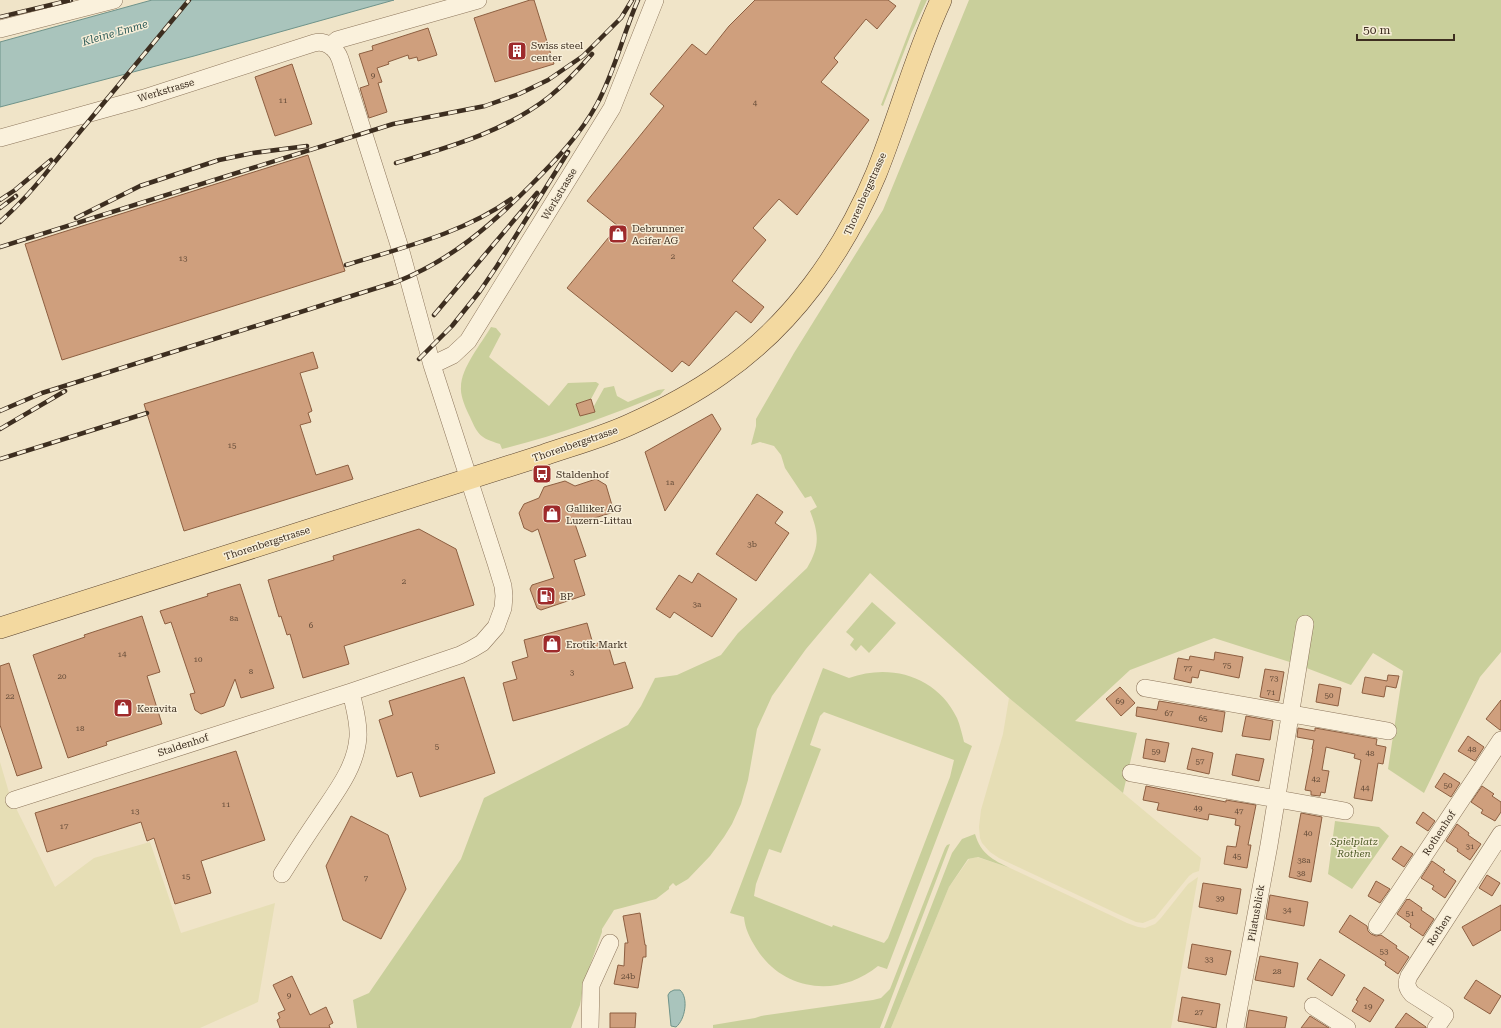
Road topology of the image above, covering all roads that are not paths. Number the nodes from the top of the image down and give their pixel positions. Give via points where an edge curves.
1 (114, 0) edge
2 (478, 0) edge
3 (655, 0) edge
4 (941, 0) edge
5 (0, 29) edge
6 (330, 46) junction
7 (0, 138) edge
8 (432, 365) junction
9 (469, 478) junction
10 (1305, 624) dead end
11 (0, 628) edge
12 (1146, 688) dead end
13 (351, 692) junction
14 (1291, 714) junction
15 (1388, 732) dead end
16 (1501, 740) edge
17 (1131, 773) dead end
18 (1276, 799) junction
19 (14, 800) dead end
20 (1345, 811) dead end
21 (1501, 834) edge
22 (282, 874) dead end
23 (1377, 926) dead end
24 (610, 943) dead end
25 (1313, 1006) dead end
26 (1440, 1021) edge
27 (590, 1028) edge
28 (1235, 1028) edge
29 (1347, 1028) edge

1 - 5 street
2 - 6 street via 337,40
3 - 8 street, Werkstrasse via 612,108 468,341 453,355
4 - 9 main road, Thorenbergstrasse via 876,174 855,220 820,276 775,329 715,378 630,424 571,446
6 - 7 street, Werkstrasse via 314,43 144,98
6 - 8 street via 340,59 364,132 400,248
8 - 9 street
9 - 11 main road, Thorenbergstrasse
9 - 13 street, Staldenhof via 503,586 503,608 496,627 482,643 460,655
10 - 14 street, Pilatusblick
12 - 14 street
13 - 19 street, Staldenhof
13 - 22 street via 358,737 355,753 340,785
14 - 15 street
14 - 18 street, Pilatusblick
16 - 23 street, Rothenhof
17 - 18 street
18 - 20 street
18 - 28 street, Pilatusblick
21 - 26 street, Rothen via 1406,983 1412,994
24 - 27 street via 591,985
25 - 29 street

